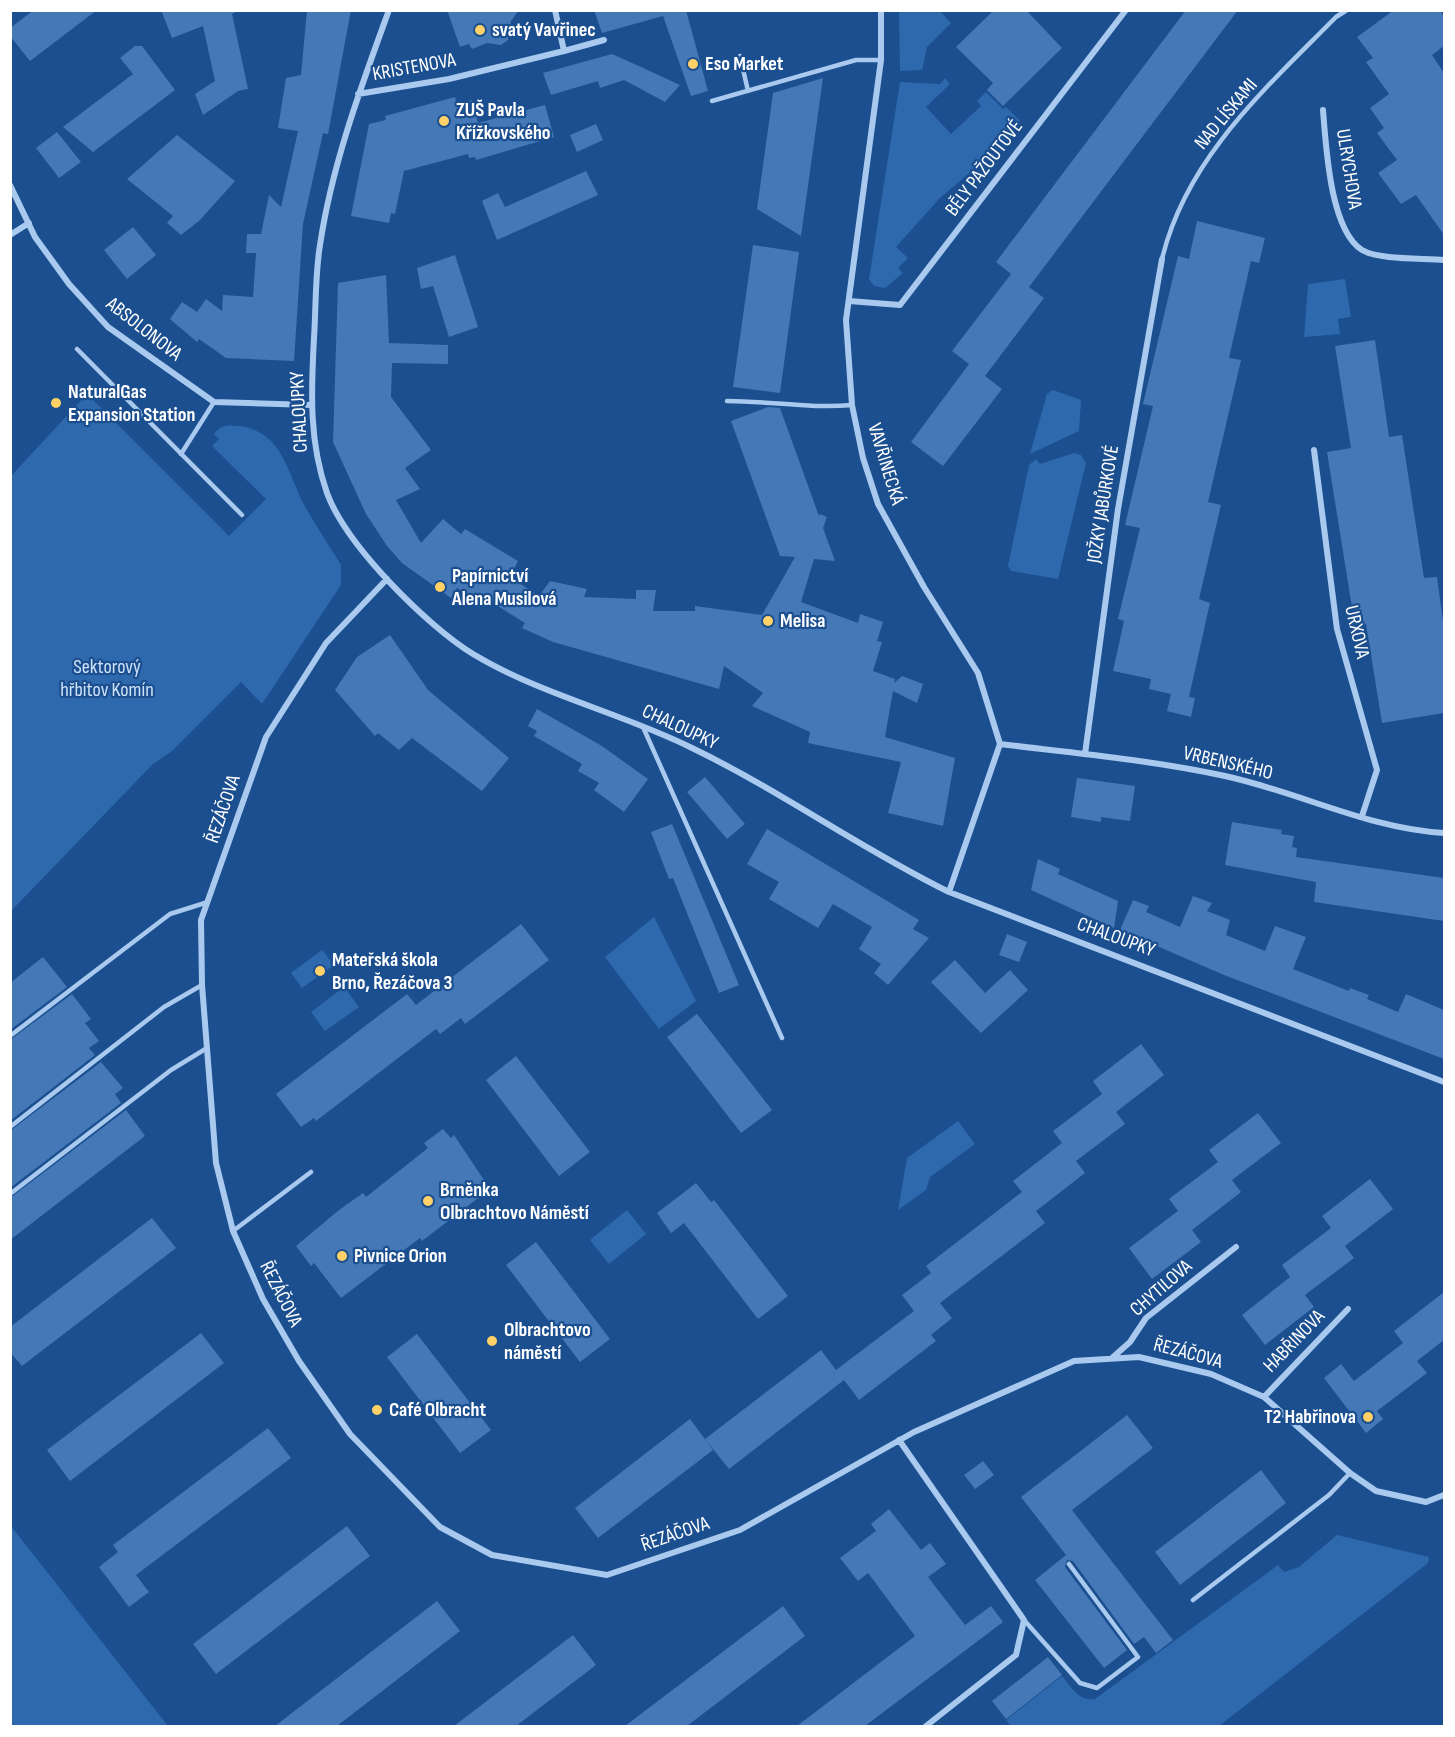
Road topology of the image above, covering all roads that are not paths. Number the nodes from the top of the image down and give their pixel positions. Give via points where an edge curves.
1 (389, 10) edge
2 (555, 10) edge
3 (881, 10) edge
4 (1126, 10) edge
5 (1347, 10) edge
6 (604, 40) dead end
7 (564, 51) junction
8 (740, 56) dead end
9 (881, 60) junction
10 (748, 91) junction
11 (358, 94) junction
12 (712, 101) dead end
13 (1323, 110) dead end
14 (10, 185) edge
15 (29, 223) junction
16 (10, 236) edge
17 (1162, 259) joint
18 (1444, 260) edge
19 (849, 301) junction
20 (77, 349) dead end
21 (727, 401) dead end
22 (214, 402) junction
23 (311, 405) junction
24 (852, 405) junction
25 (1314, 450) dead end
26 (181, 454) junction
27 (242, 515) dead end
28 (387, 579) junction
29 (643, 727) junction
30 (1000, 744) junction
31 (1085, 754) junction
32 (1362, 816) junction
33 (1444, 832) edge
34 (949, 892) junction
35 (208, 902) junction
36 (202, 985) junction
37 (10, 1036) edge
38 (782, 1038) dead end
39 (207, 1048) junction
40 (1444, 1082) edge
41 (10, 1127) edge
42 (311, 1172) dead end
43 (10, 1194) edge
44 (233, 1231) junction
45 (1236, 1247) dead end
46 (1348, 1309) dead end
47 (1112, 1358) junction
48 (1264, 1397) junction
49 (899, 1440) junction
50 (1350, 1473) junction
51 (1444, 1495) edge
52 (1069, 1564) dead end
53 (1193, 1600) dead end
54 (1024, 1620) junction
55 (926, 1726) edge

1 - 11 street, KRISTENOVA
2 - 7 street
3 - 9 street, VAVŘINECKÁ
4 - 19 street, BĚLY PAŽOUTOVÉ via 900,305
5 - 17 lane, NAD LÍSKAMI via 1279,74 1211,152 1170,225
6 - 7 street, KRISTENOVA
7 - 11 street, KRISTENOVA via 449,79
8 - 10 lane
9 - 10 lane via 856,60
9 - 19 street, VAVŘINECKÁ
10 - 12 lane
11 - 23 street, CHALOUPKY via 334,175 320,246
13 - 18 street, ULRYCHOVA via 1335,205 1346,235 1362,250 1379,255
14 - 15 street, ABSOLONOVA
15 - 16 street
15 - 22 street, ABSOLONOVA via 69,284 108,327
17 - 31 street, JOŽKY JABŮRKOVÉ via 1118,509
19 - 24 street, VAVŘINECKÁ via 846,320
20 - 26 lane
21 - 24 lane via 770,401 823,408
22 - 23 street
22 - 26 lane
23 - 28 street, CHALOUPKY via 317,458 328,497
24 - 30 street, VAVŘINECKÁ via 878,504 978,673
25 - 32 street, URXOVA via 1337,629 1377,770
26 - 27 lane
28 - 29 street, CHALOUPKY via 430,623 474,654
28 - 35 street, ŘEZÁČOVA via 326,643 266,737
29 - 34 street, CHALOUPKY via 692,747
29 - 38 lane
30 - 31 street, VRBENSKÉHO
30 - 34 street
31 - 32 street, VRBENSKÉHO via 1225,776
32 - 33 street, VRBENSKÉHO via 1384,825
34 - 40 street, CHALOUPKY
35 - 36 street, ŘEZÁČOVA via 201,920
35 - 37 lane via 170,914
36 - 39 street, ŘEZÁČOVA
36 - 41 lane via 164,1007
39 - 43 lane via 171,1070
39 - 44 street, ŘEZÁČOVA via 218,1177
42 - 44 lane
44 - 49 street, ŘEZÁČOVA via 272,1316 298,1361 350,1434 440,1527 492,1555 608,1575 740,1530
45 - 47 street, CHYTILOVA via 1146,1318 1130,1342
46 - 48 street, HABŘINOVA
47 - 48 street, ŘEZÁČOVA via 1139,1357 1211,1374
47 - 49 street, ŘEZÁČOVA via 1074,1361
48 - 50 street, ŘEZÁČOVA
49 - 54 street
50 - 51 street, ŘEZÁČOVA via 1376,1491 1426,1502
50 - 53 lane via 1329,1495
52 - 54 lane via 1138,1657 1096,1688 1089,1686 1080,1683
54 - 55 street via 1016,1655

